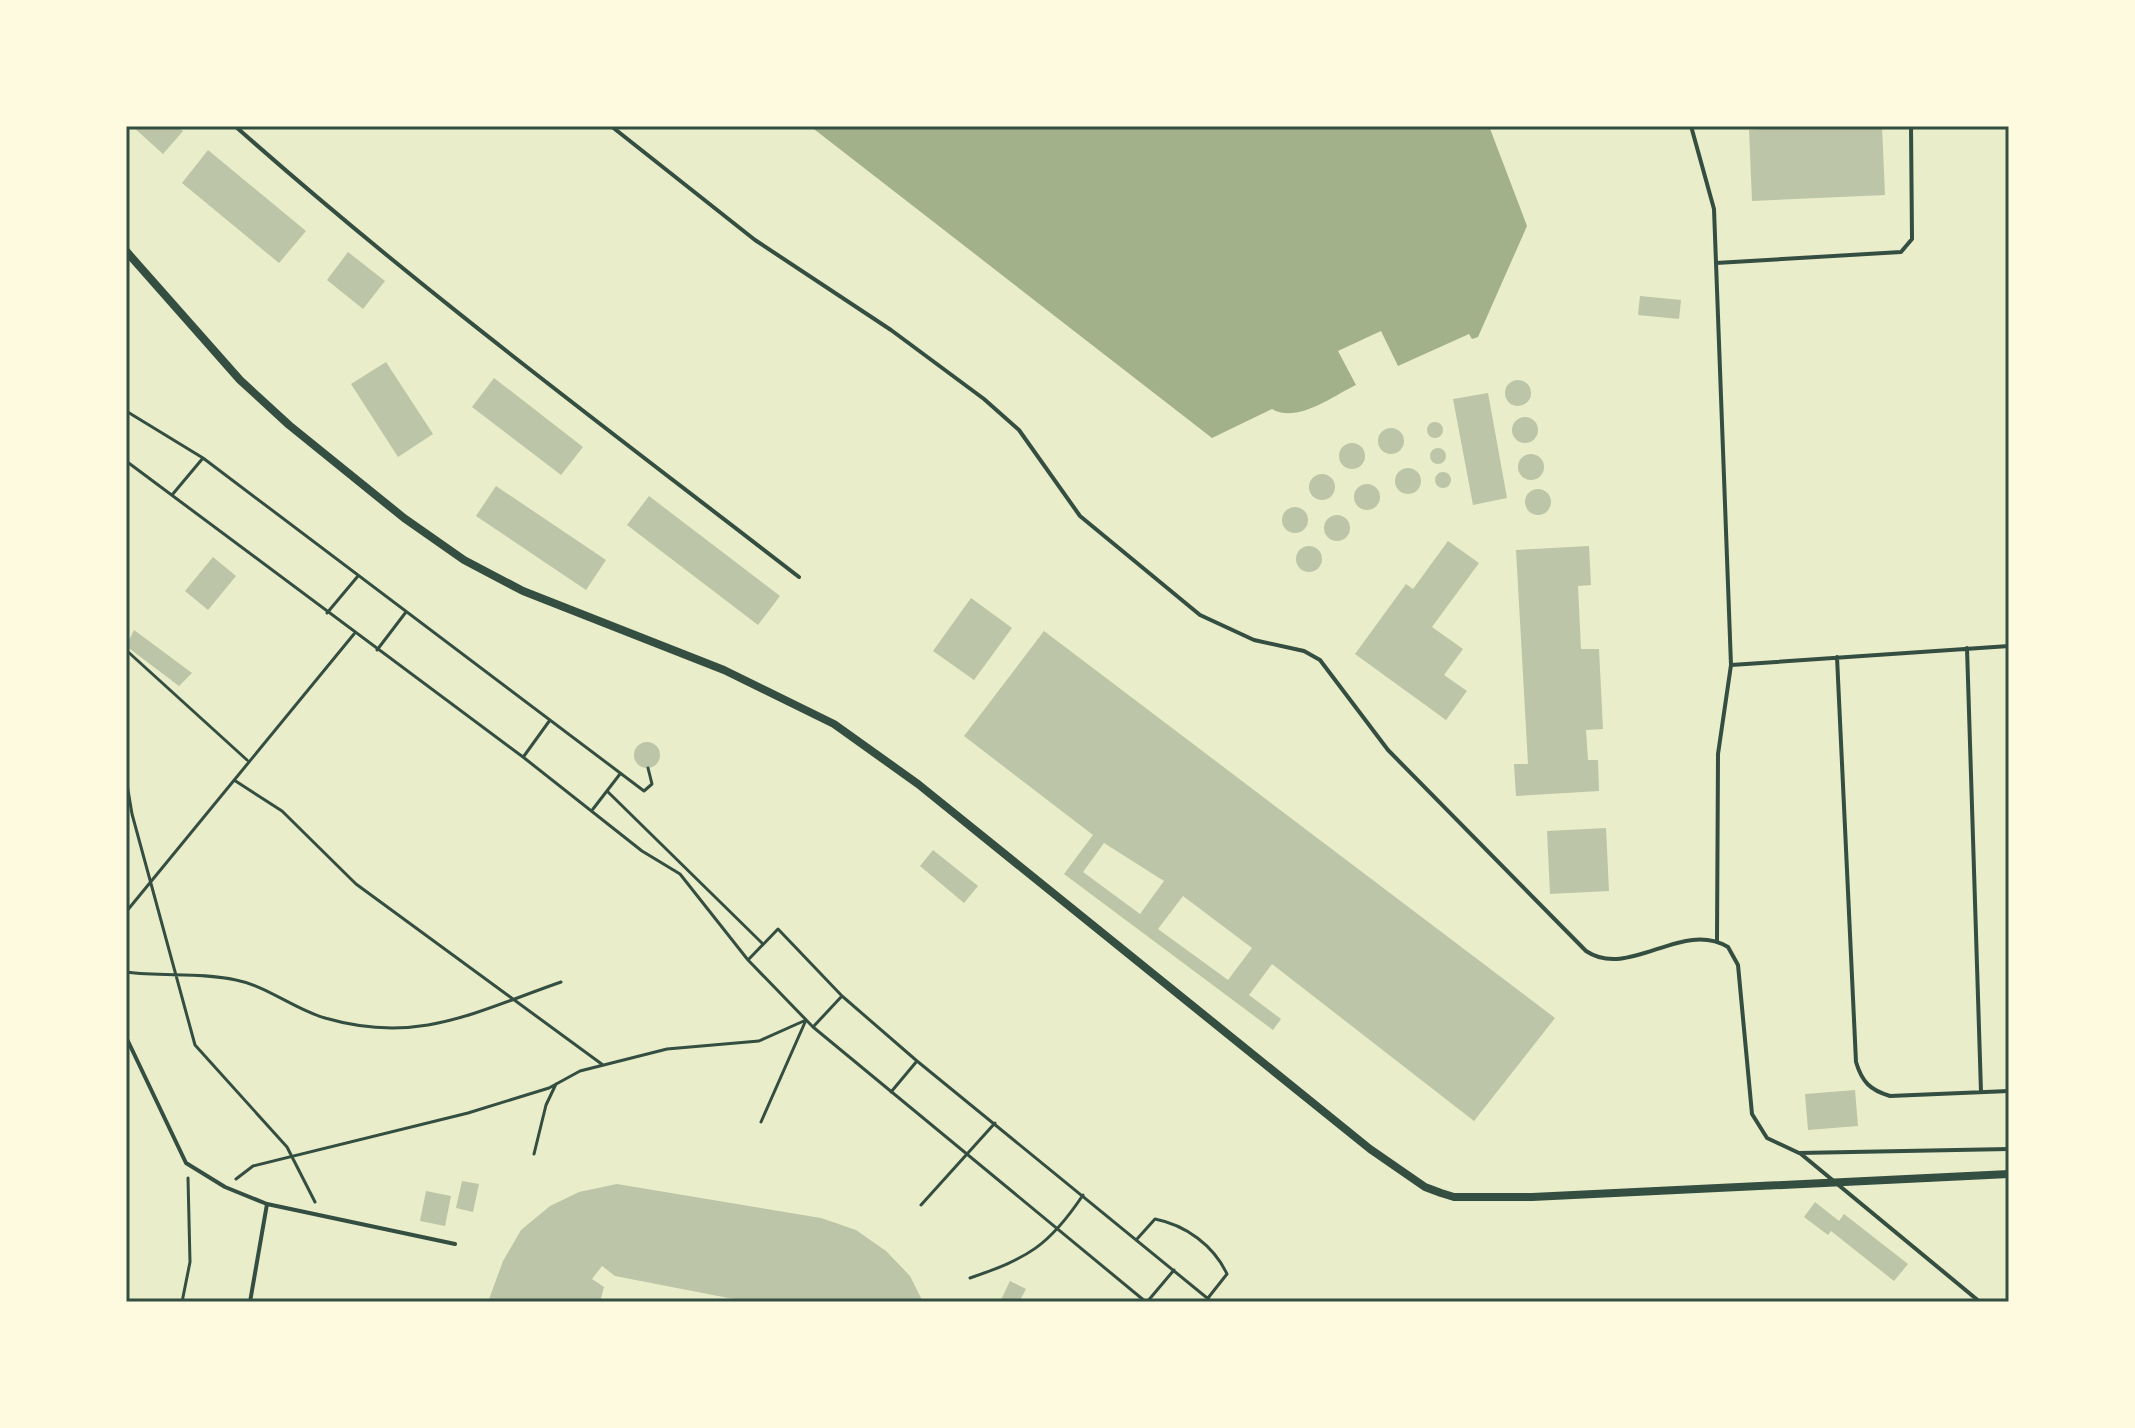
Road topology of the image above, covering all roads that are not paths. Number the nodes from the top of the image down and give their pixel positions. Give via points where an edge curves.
1 (235, 126) edge
2 (611, 126) edge
3 (1691, 126) edge
4 (1911, 126) edge
5 (126, 251) edge
6 (1716, 263) junction
7 (799, 577) dead end
8 (2009, 646) edge
9 (1967, 648) junction
10 (1837, 657) junction
11 (1731, 665) junction
12 (1717, 941) junction
13 (126, 1037) edge
14 (2009, 1091) edge
15 (1981, 1092) junction
16 (2009, 1149) edge
17 (1799, 1153) junction
18 (2009, 1174) edge
19 (267, 1204) junction
20 (455, 1244) dead end
21 (250, 1302) edge
22 (1980, 1302) edge

1 - 7 lane via 471,324
2 - 12 lane via 755,240 984,399 1019,430 1080,516 1200,615 1254,640 1313,654 1388,750 1586,951 1611,959 1689,940
3 - 6 lane via 1714,209
4 - 6 lane via 1912,239 1901,252
5 - 18 street via 240,380 404,518 464,560 523,591 724,670 834,724 930,794 1370,1149 1425,1187 1454,1197 1532,1197
6 - 11 lane
8 - 9 lane
9 - 10 lane
9 - 15 lane
10 - 11 lane
10 - 15 lane via 1860,1078 1873,1091 1890,1096
11 - 12 lane via 1718,754
12 - 17 lane via 1732,951 1738,965 1752,1114 1767,1138
13 - 19 lane via 186,1163
14 - 15 lane
16 - 17 lane
17 - 22 lane
19 - 20 lane
19 - 21 lane

